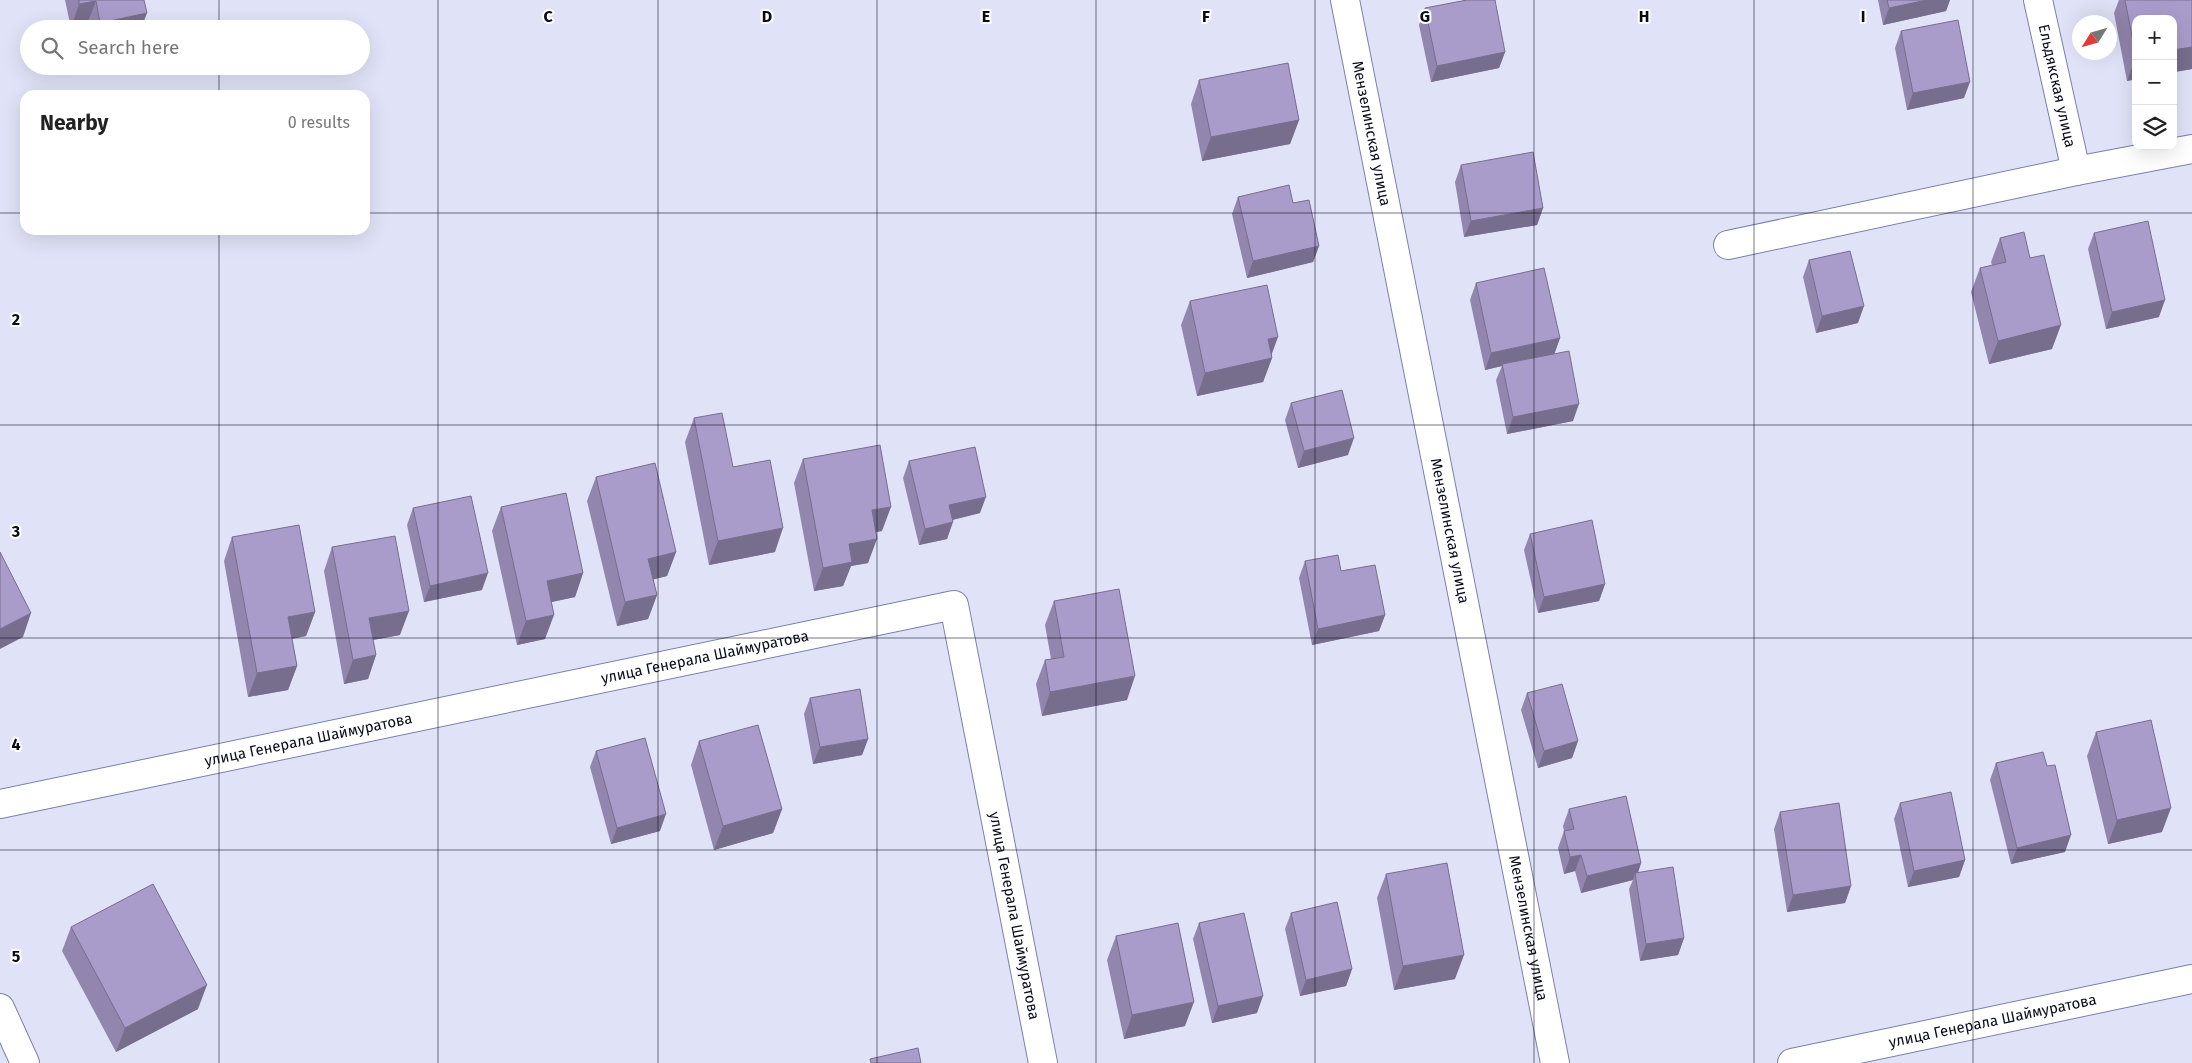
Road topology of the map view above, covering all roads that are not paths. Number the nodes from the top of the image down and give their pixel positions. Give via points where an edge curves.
1 (1345, 0) edge
2 (2038, 0) edge
3 (2192, 150) edge
4 (2076, 171) junction
5 (1728, 245) dead end
6 (0, 804) edge
7 (2192, 979) edge
8 (0, 1008) edge
9 (25, 1063) edge
10 (1043, 1063) edge
11 (1555, 1063) edge
12 (1792, 1063) edge

1 - 11 street, Мензелинская улица
2 - 4 street, Ельдякская улица
3 - 4 street
4 - 5 street
6 - 10 street, улица Генерала Шаймуратова via 954,605
7 - 12 street, улица Генерала Шаймуратова
8 - 9 street

